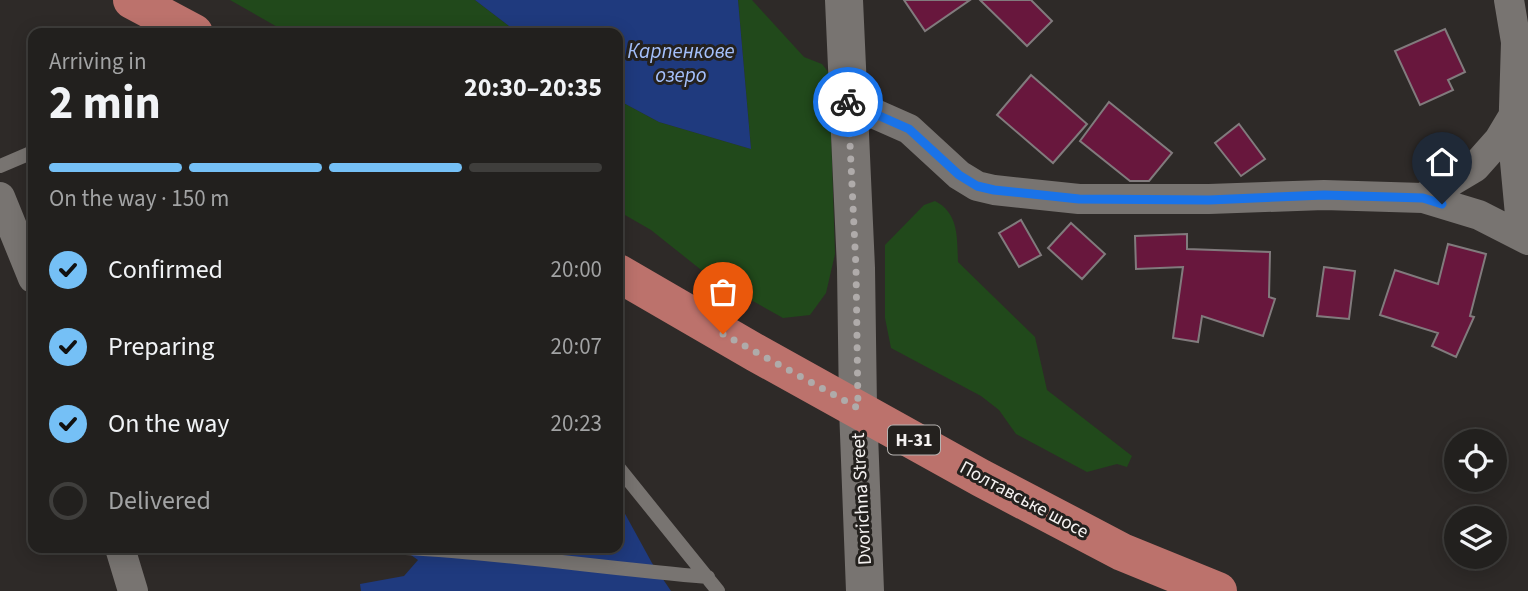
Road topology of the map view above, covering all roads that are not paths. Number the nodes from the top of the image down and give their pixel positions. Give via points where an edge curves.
1 (132, 0) edge
2 (844, 0) edge
3 (1508, 0) edge
4 (185, 28) edge
5 (848, 102) junction
6 (1514, 115) junction
7 (28, 154) edge
8 (0, 166) edge
9 (0, 197) edge
10 (1423, 198) junction
11 (1525, 238) edge
12 (28, 266) edge
13 (623, 276) edge
14 (858, 408) junction
15 (623, 473) edge
16 (122, 553) edge
17 (482, 553) edge
18 (708, 577) junction
19 (133, 591) edge
20 (718, 591) edge
21 (865, 591) edge
22 (1218, 591) edge

1 - 4 main road
2 - 5 street, Dvorichna Street
3 - 6 street via 1516,42
5 - 10 street via 909,129 959,175 994,190 1079,199
5 - 14 street, Dvorichna Street
6 - 10 street via 1475,167
6 - 11 street
7 - 8 lane
9 - 12 street
10 - 11 street via 1479,215
13 - 14 main road, Полтавське шосе / Н-31
14 - 21 street, Dvorichna Street
14 - 22 main road, Полтавське шосе / Н-31 via 1122,552
15 - 18 lane
16 - 19 street
17 - 18 lane
18 - 20 lane

